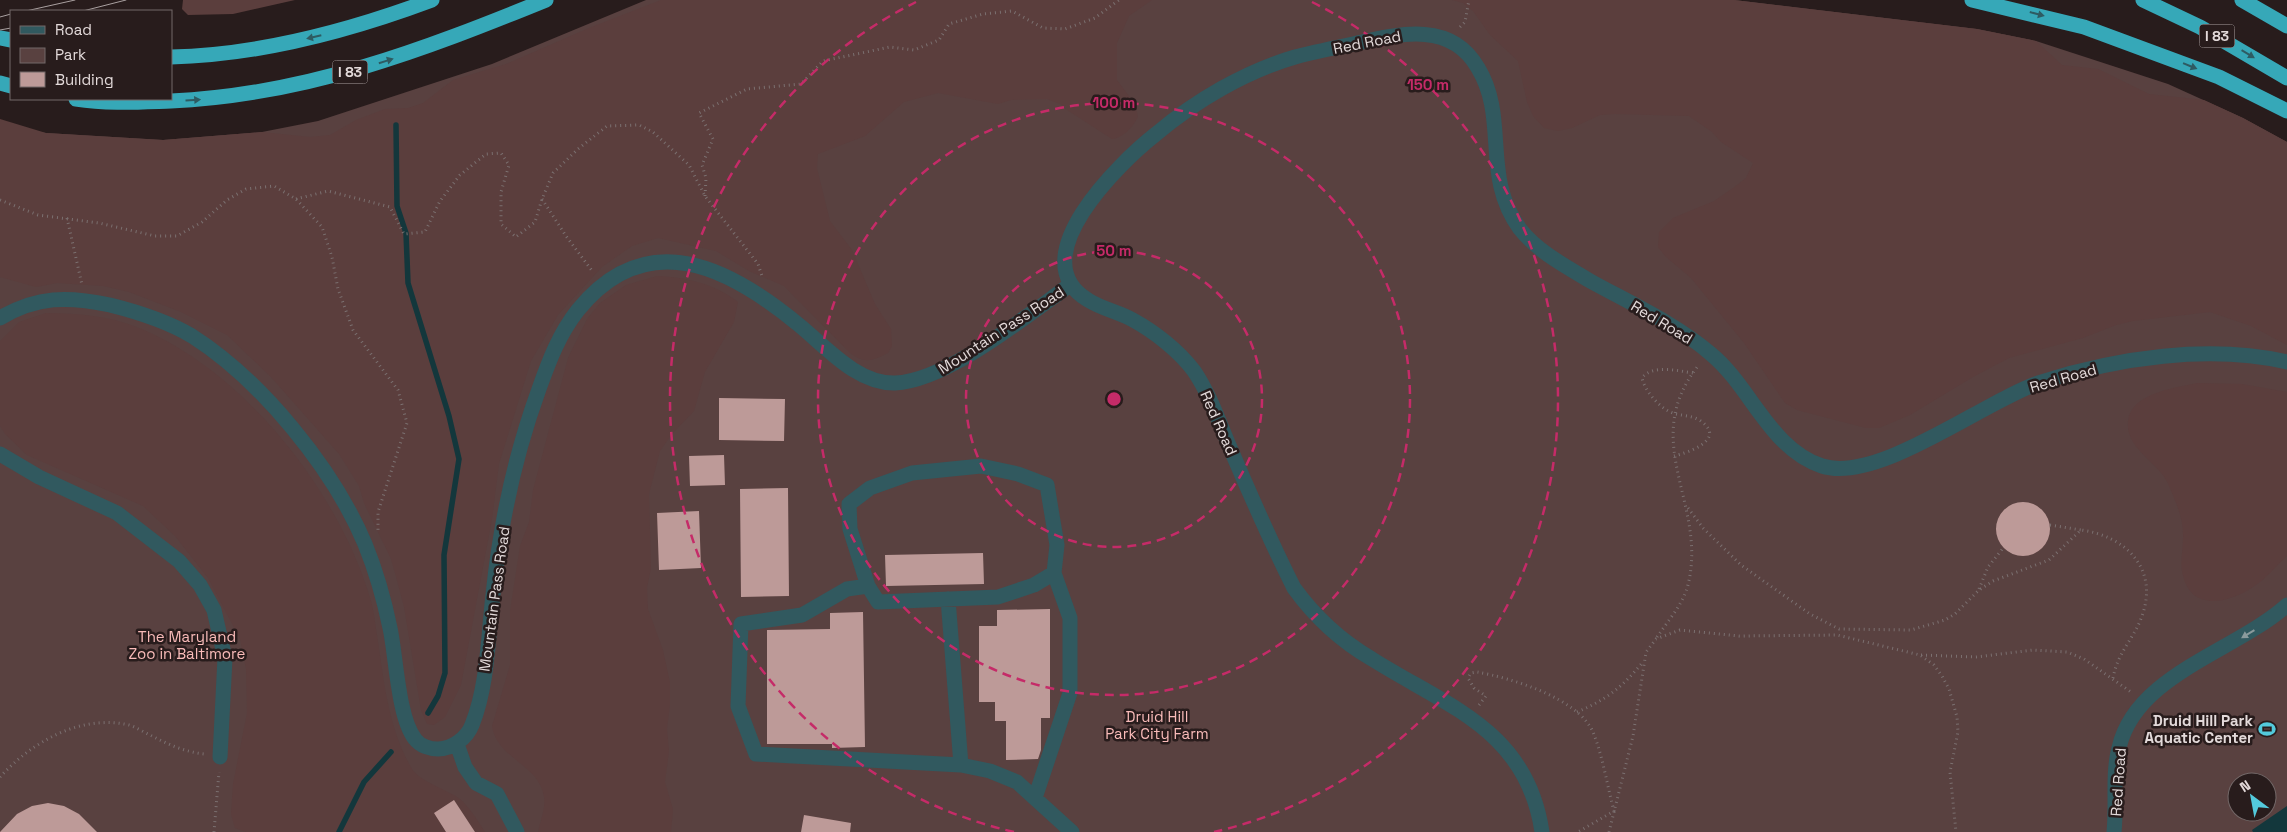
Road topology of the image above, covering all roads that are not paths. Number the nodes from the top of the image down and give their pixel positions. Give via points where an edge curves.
1 (432, 0) edge
2 (546, 0) edge
3 (1972, 0) edge
4 (2143, 0) edge
5 (2242, 0) edge
6 (2287, 26) edge
7 (172, 57) edge
8 (2287, 78) edge
9 (100, 100) edge
10 (2287, 111) edge
11 (1070, 285) junction
12 (0, 318) edge
13 (2287, 362) edge
14 (0, 454) edge
15 (1054, 573) junction
16 (868, 586) junction
17 (948, 599) junction
18 (2287, 605) edge
19 (457, 744) junction
20 (220, 757) road end
21 (962, 765) junction
22 (1035, 798) junction
23 (517, 832) edge
24 (1072, 832) edge
25 (1542, 832) edge
26 (2114, 832) edge

1 -> 7 highway via 384,18 288,43 226,53
9 -> 2 highway, I 83 via 188,100 290,87 399,57
3 -> 10 highway via 2084,26 2210,73
4 -> 8 highway, I 83 via 2200,27
5 - 6 highway
11 - 13 lane, Red Road via 1064,253 1072,228 1139,148 1171,121 1237,82 1292,58 1382,38 1434,34 1450,39 1464,49 1478,66 1487,86 1493,110 1496,169 1501,193 1523,232 1565,266 1678,330 1709,352 1790,446 1807,460 1825,467 1844,470 1900,453 2006,397 2038,383 2074,373 2166,357 2242,356
11 - 19 lane, Mountain Pass Road via 949,367 919,379 890,383 870,378 840,361 762,295 687,263 657,261 626,269 602,284 575,313 553,350 529,416 509,493 483,677 470,730
11 - 25 lane, Red Road via 1088,300 1132,319 1177,353 1195,373 1278,558 1309,608 1345,641 1454,706 1500,741 1529,787 1540,816
12 - 19 lane via 22,306 51,298 86,300 158,319 190,336 228,363 290,426 345,502 380,583 404,714 414,738 426,747 443,750
14 - 20 lane via 39,477 117,512 180,561 200,585 214,610 225,658
15 - 16 lane via 1057,546 1047,485 1018,474 981,466 912,474 870,488 849,504 850,529
15 - 17 lane via 1034,585 998,597
15 - 22 lane via 1070,618 1070,693
16 - 17 lane via 878,602
16 - 21 lane via 847,589 802,615 741,624 738,706 756,754
17 - 21 lane
18 -> 26 lane, Red Road via 2259,627 2177,676 2143,702 2124,731 2118,748
19 - 23 lane via 465,767 476,783 497,794
21 - 22 lane via 1017,782
22 - 24 lane

